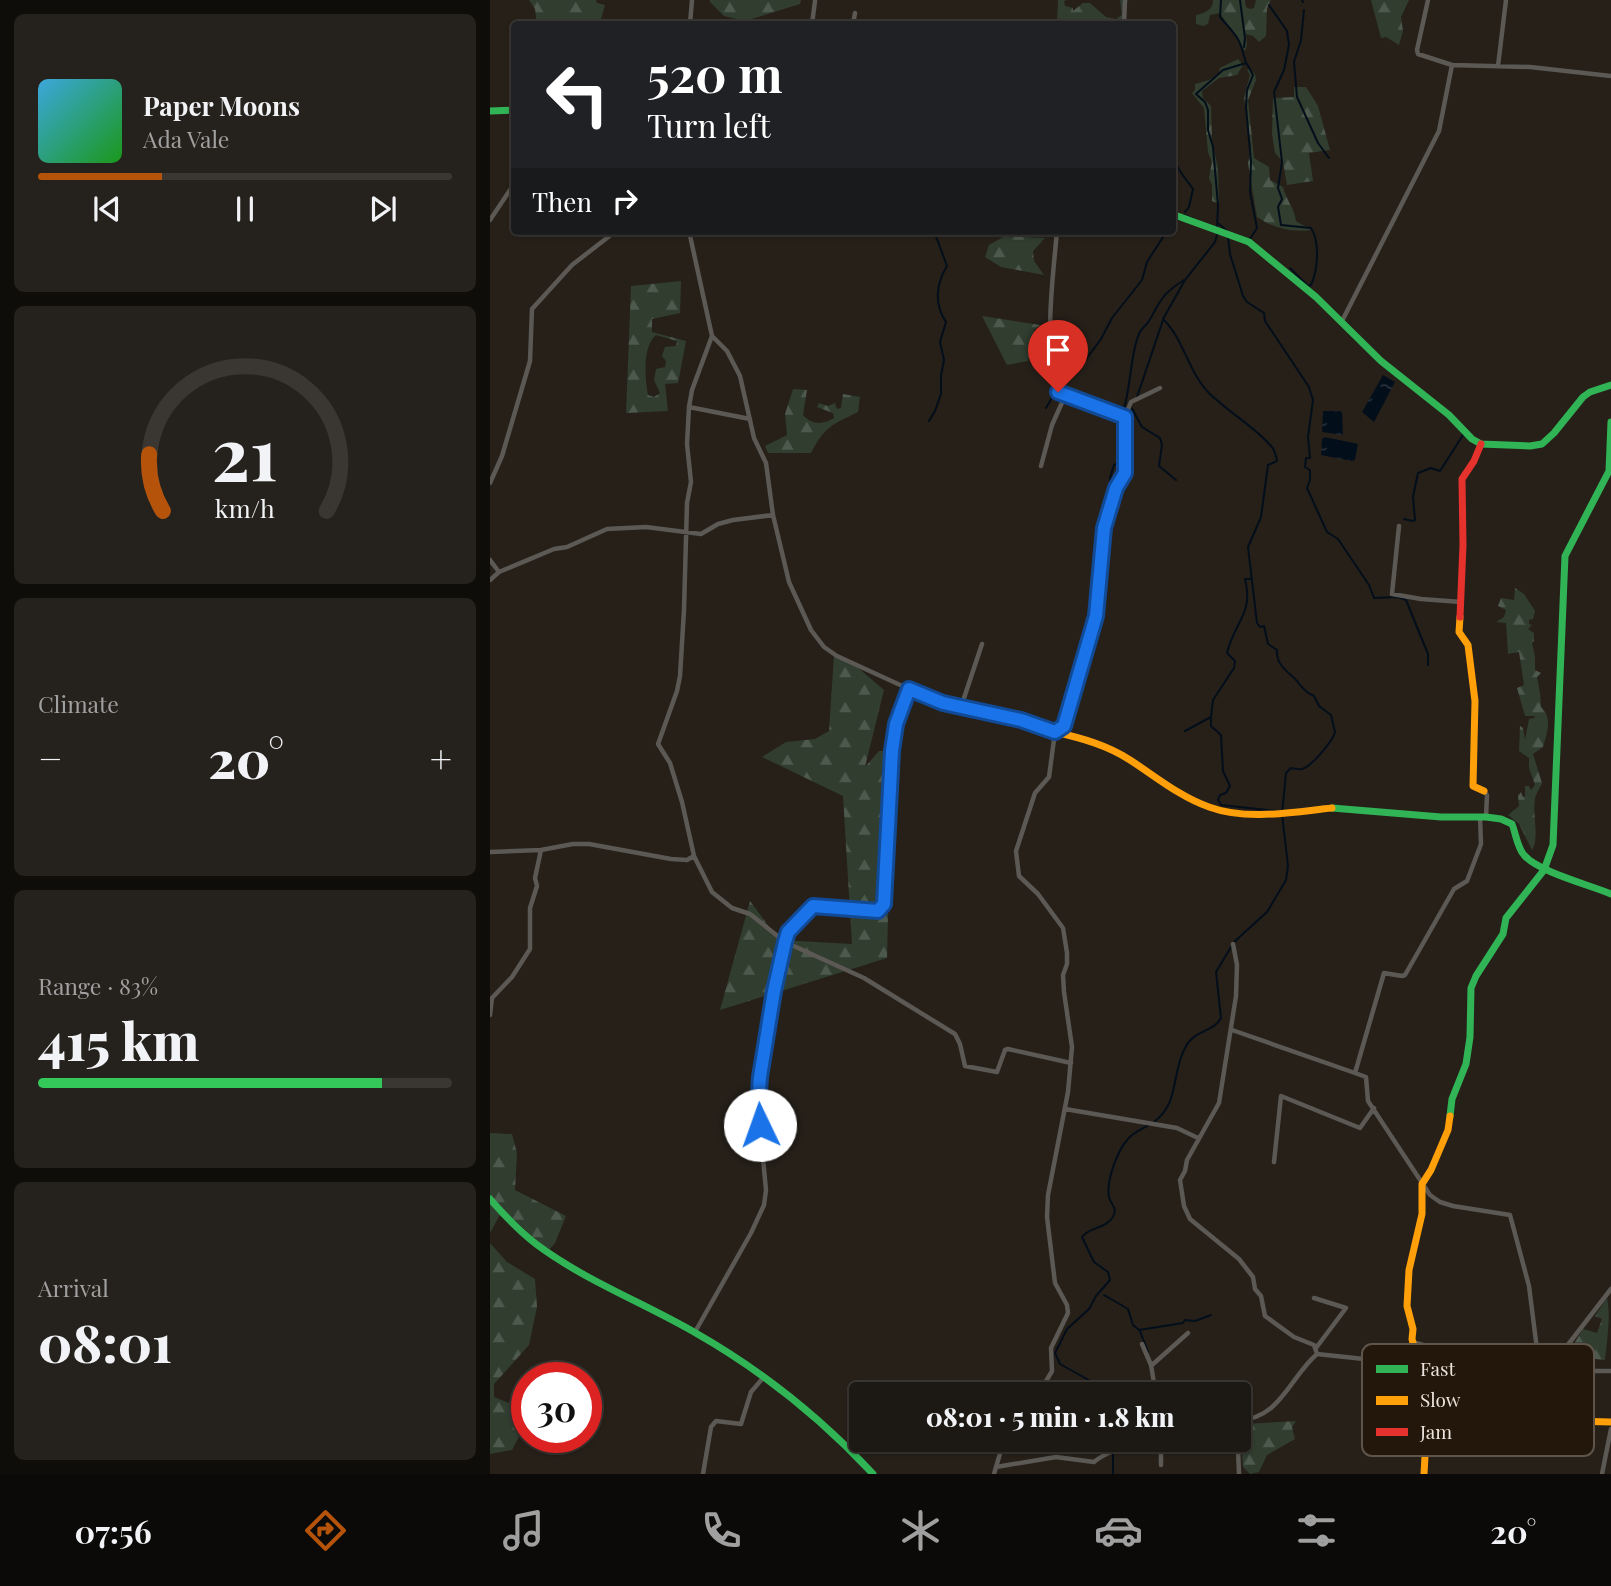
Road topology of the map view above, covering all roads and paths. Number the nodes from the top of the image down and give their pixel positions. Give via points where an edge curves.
1 (692, 0) edge
2 (1125, 0) edge
3 (1427, 0) edge
4 (1506, 0) edge
5 (815, 1) edge
6 (855, 13) dead end
7 (690, 21) edge
8 (812, 21) edge
9 (854, 21) edge
10 (1124, 21) edge
11 (1452, 65) junction
12 (1498, 66) junction
13 (1611, 76) edge
14 (511, 110) edge
15 (490, 111) edge
16 (511, 188) edge
17 (1178, 215) edge
18 (490, 220) edge
19 (611, 235) edge
20 (691, 235) edge
21 (1057, 235) edge
22 (1342, 321) junction
23 (712, 336) junction
24 (1611, 385) edge
25 (1160, 388) dead end
26 (1065, 396) junction
27 (689, 407) junction
28 (1120, 416) junction
29 (750, 419) junction
30 (1611, 422) edge
31 (1481, 444) junction
32 (1041, 466) dead end
33 (490, 483) edge
34 (773, 515) junction
35 (1399, 527) dead end
36 (687, 533) junction
37 (490, 560) edge
38 (499, 572) junction
39 (490, 580) edge
40 (1461, 601) junction
41 (982, 644) dead end
42 (909, 689) junction
43 (961, 707) junction
44 (1055, 732) junction
45 (1484, 791) joint
46 (1483, 817) junction
47 (541, 850) junction
48 (490, 852) edge
49 (694, 856) junction
50 (1544, 870) junction
51 (1611, 894) edge
52 (785, 942) junction
53 (1233, 944) dead end
54 (490, 1015) edge
55 (1232, 1030) junction
56 (1071, 1063) junction
57 (1355, 1073) junction
58 (1374, 1108) junction
59 (1065, 1109) junction
60 (1198, 1138) junction
61 (1274, 1162) dead end
62 (1422, 1184) junction
63 (490, 1199) edge
64 (1611, 1289) edge
65 (1314, 1298) dead end
66 (695, 1332) junction
67 (1188, 1333) dead end
68 (1142, 1344) dead end
69 (1414, 1344) edge
70 (1536, 1344) edge
71 (1569, 1344) edge
72 (1316, 1351) junction
73 (1362, 1359) edge
74 (1152, 1365) junction
75 (763, 1378) junction
76 (1046, 1382) edge
77 (1154, 1382) edge
78 (1251, 1417) edge
79 (1611, 1429) edge
80 (1000, 1452) edge
81 (1109, 1452) edge
82 (1161, 1452) edge
83 (1238, 1452) edge
84 (1425, 1456) edge
85 (1161, 1465) dead end
86 (996, 1467) junction
87 (703, 1474) edge
88 (873, 1474) edge
89 (994, 1474) edge
90 (1239, 1474) edge
91 (1424, 1474) edge
92 (1602, 1474) edge

1 - 7 street
2 - 10 street
3 - 11 street via 1418,54
4 - 12 street
5 - 8 street
6 - 9 street
11 - 12 street
11 - 22 street via 1439,131
12 - 13 street
14 - 15 street
16 - 18 street
17 - 22 street via 1249,242
19 - 33 street via 572,265 532,309 530,362
20 - 23 street
21 - 26 street via 1049,343 1057,391
22 - 31 street via 1381,361
23 - 27 street
23 - 29 street via 734,363
24 - 31 street via 1583,397 1542,444
25 - 28 street via 1131,402
26 - 28 street
26 - 32 street
27 - 29 street
27 - 36 street
28 - 44 street via 1125,473 1102,539 1096,616 1064,726
29 - 34 street via 766,463
30 - 50 street via 1609,471 1566,556 1555,822
31 - 40 street via 1462,480
34 - 36 street via 733,520 701,534
34 - 42 street via 789,582 824,647
35 - 40 street via 1392,594
36 - 38 street via 646,527 607,529
36 - 49 street via 680,676 658,744 670,763
37 - 38 street
38 - 39 street
40 - 45 street via 1459,632 1468,645 1475,701 1473,786
41 - 43 street
42 - 43 street
42 - 52 street via 892,751 884,904 878,911 813,906 788,932
43 - 44 street
44 - 46 street via 1093,741 1208,807 1231,812 1273,814 1339,807
44 - 56 street via 1049,777 1034,793 1016,864 1018,876 1063,928
45 - 46 street
46 - 50 street via 1512,824 1524,855
46 - 57 street via 1481,844 1468,881 1454,889 1405,975 1384,973
47 - 48 street
47 - 49 street via 589,844 671,859
47 - 54 street via 530,908 530,948 492,998
49 - 52 street via 722,902 750,914
50 - 51 street
50 - 62 street via 1506,918 1503,934 1471,988 1466,1064 1452,1100 1448,1130
52 - 56 street via 864,978 955,1034 965,1066 996,1072 1008,1049
52 - 66 street via 760,1077 764,1205
53 - 55 street via 1237,983
55 - 57 street
55 - 60 street via 1219,1103
56 - 59 street
57 - 58 street via 1366,1077 1368,1101
58 - 61 street via 1360,1128 1281,1096
58 - 62 street
59 - 60 street via 1177,1128
59 - 76 street via 1047,1217 1055,1283 1068,1313 1051,1348 1052,1371
60 - 72 street via 1180,1180 1190,1219 1239,1259 1253,1277 1265,1316
62 - 69 street via 1422,1214 1407,1306
62 - 70 street via 1440,1202 1510,1215 1529,1286
63 - 66 street via 534,1243
64 - 71 street
65 - 72 street via 1346,1308
66 - 75 street
67 - 74 street
68 - 74 street
72 - 73 street
72 - 78 street via 1282,1399 1264,1414
74 - 77 street
75 - 87 street via 751,1392 741,1424 716,1421 710,1427
75 - 88 street
79 - 92 street
80 - 86 street
81 - 86 street via 1094,1462 1056,1457
82 - 85 street
83 - 90 street
84 - 91 street
86 - 89 street

